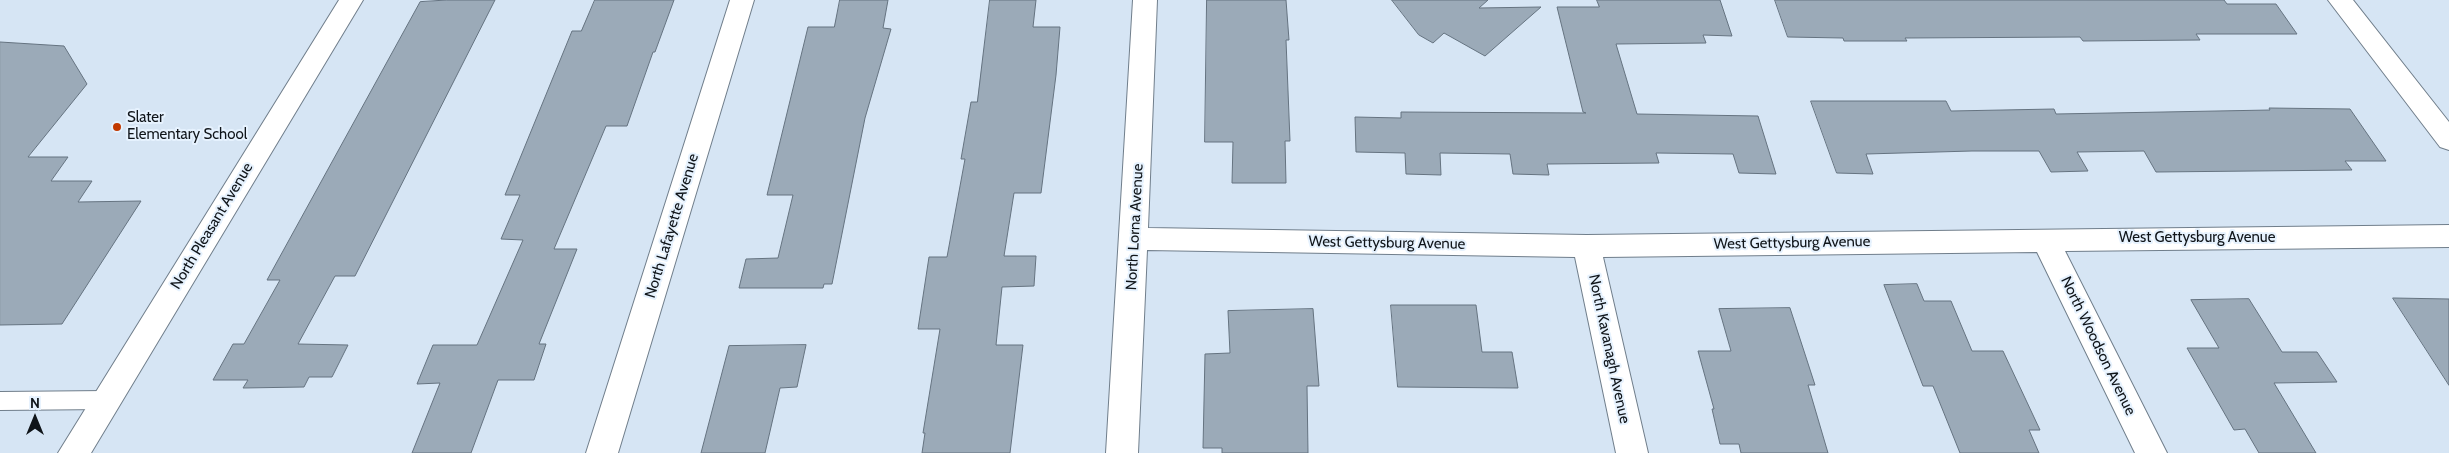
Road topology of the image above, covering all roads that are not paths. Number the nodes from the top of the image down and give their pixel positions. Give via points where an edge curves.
1 (351, 0) edge
2 (742, 0) edge
3 (1145, 0) edge
4 (2340, 0) edge
5 (2449, 140) edge
6 (2449, 236) edge
7 (1134, 239) junction
8 (2045, 239) junction
9 (1586, 246) junction
10 (106, 400) junction
11 (0, 401) edge
12 (74, 453) edge
13 (602, 453) edge
14 (1122, 453) edge
15 (1632, 453) edge
16 (2151, 453) edge

1 - 10 street, North Pleasant Avenue
2 - 13 street, North Lafayette Avenue
3 - 7 street, North Lorna Avenue
4 - 5 street
6 - 8 street, West Gettysburg Avenue
7 - 9 street, West Gettysburg Avenue
7 - 14 street, North Lorna Avenue
8 - 9 street, West Gettysburg Avenue
8 - 16 street, North Woodson Avenue
9 - 15 street, North Kavanagh Avenue
10 - 11 lane
10 - 12 street, North Pleasant Avenue

